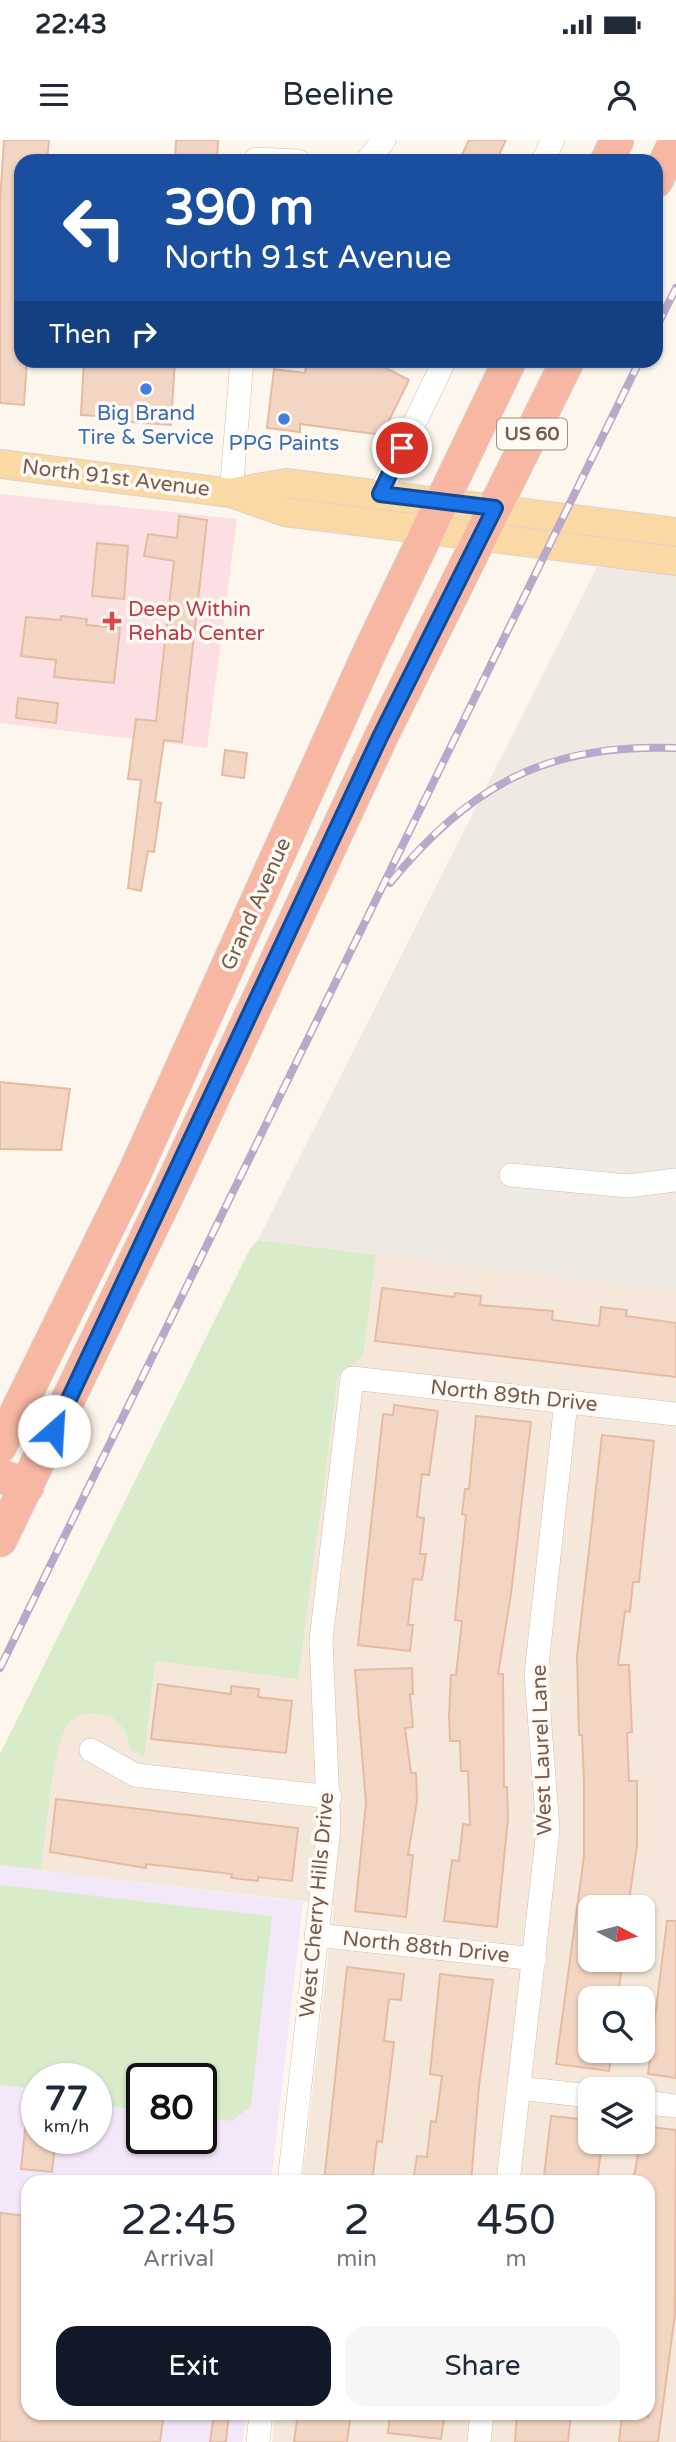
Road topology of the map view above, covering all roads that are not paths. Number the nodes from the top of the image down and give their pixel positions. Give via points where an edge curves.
1 (384, 140) edge
2 (676, 141) edge
3 (373, 154) edge
4 (663, 167) edge
5 (241, 368) edge
6 (441, 368) edge
7 (506, 368) edge
8 (564, 368) edge
9 (0, 464) edge
10 (231, 493) junction
11 (380, 494) junction
12 (495, 508) junction
13 (436, 516) junction
14 (676, 531) edge
15 (481, 538) junction
16 (676, 561) edge
17 (134, 1174) junction
18 (511, 1175) dead end
19 (676, 1180) edge
20 (170, 1189) junction
21 (352, 1378) joint
22 (566, 1402) junction
23 (676, 1414) edge
24 (0, 1446) edge
25 (13, 1481) edge
26 (0, 1540) edge
27 (91, 1750) dead end
28 (330, 1797) junction
29 (316, 1935) junction
30 (535, 1959) junction
31 (519, 2088) junction
32 (578, 2095) edge
33 (655, 2104) edge
34 (676, 2106) edge
35 (290, 2175) edge
36 (509, 2175) edge
37 (260, 2420) edge
38 (481, 2420) edge
39 (258, 2442) edge
40 (479, 2442) edge

1 - 3 street
2 - 4 highway
5 - 10 street
6 - 11 street
7 - 13 highway, Grand Avenue / US 60
8 - 12 highway, Grand Avenue / US 60
9 - 10 main road, North 91st Avenue
10 - 11 main road, North 91st Avenue via 286,483
10 - 13 main road, North 91st Avenue via 285,512
11 - 13 main road, North 91st Avenue
12 - 13 main road, North 91st Avenue
12 - 14 main road, North 91st Avenue
12 - 15 highway, Grand Avenue / US 60
13 - 15 main road, North 91st Avenue
13 - 17 highway, Grand Avenue / US 60 via 352,689
15 - 16 main road, North 91st Avenue
15 - 20 highway, Grand Avenue / US 60 via 380,737
17 - 20 highway
17 - 24 highway, Grand Avenue / US 60
18 - 19 street via 628,1186
20 - 25 highway, Grand Avenue / US 60
21 - 22 street, North 89th Drive
21 - 28 street, West Cherry Hills Drive via 321,1640
22 - 23 street, North 89th Drive
22 - 30 street, West Laurel Lane via 536,1674 548,1830
25 - 26 highway, Grand Avenue / US 60
27 - 28 street via 135,1775
28 - 29 street, West Cherry Hills Drive
29 - 30 street, North 88th Drive
29 - 35 street, West Cherry Hills Drive
30 - 31 street, West Laurel Lane
31 - 32 street
31 - 36 street, West Laurel Lane
33 - 34 street
37 - 39 street
38 - 40 street

